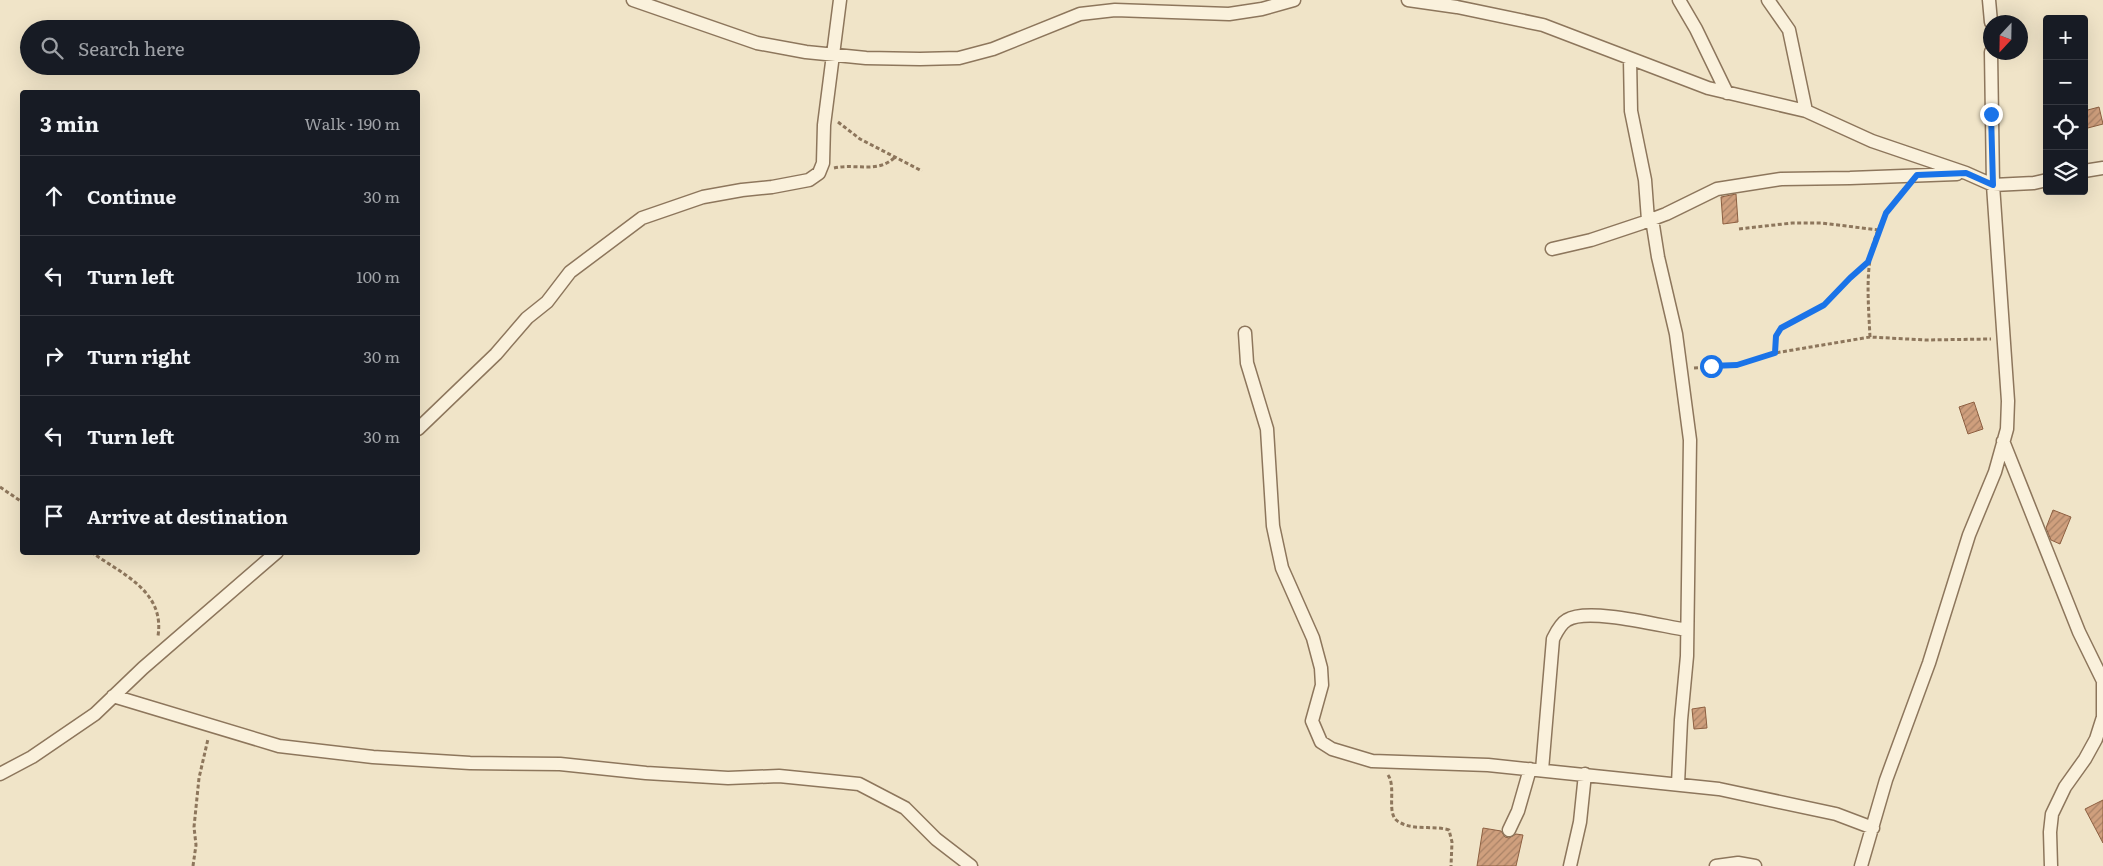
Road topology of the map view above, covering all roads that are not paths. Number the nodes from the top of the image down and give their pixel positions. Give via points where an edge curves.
1 (633, 0) edge
2 (840, 0) edge
3 (1294, 0) edge
4 (1408, 0) edge
5 (1679, 0) edge
6 (1768, 0) edge
7 (1990, 0) edge
8 (1991, 15) edge
9 (833, 55) junction
10 (1630, 59) junction
11 (1991, 60) edge
12 (1728, 94) junction
13 (1806, 110) junction
14 (2103, 168) edge
15 (2088, 170) edge
16 (1966, 173) junction
17 (2043, 181) edge
18 (1993, 185) junction
19 (1650, 220) junction
20 (1552, 250) dead end
21 (1245, 333) dead end
22 (420, 427) edge
23 (2003, 440) junction
24 (274, 555) edge
25 (1687, 630) junction
26 (113, 696) junction
27 (1536, 770) junction
28 (0, 774) edge
29 (1585, 774) junction
30 (1678, 784) junction
31 (1873, 828) junction
32 (1509, 830) dead end
33 (1866, 864) edge
34 (971, 866) edge
35 (1570, 866) edge
36 (1716, 866) edge
37 (1755, 866) edge
38 (2051, 866) edge

1 - 9 street via 757,43
2 - 9 street
3 - 9 street via 1229,14 1115,10 1080,14 1017,40 959,58 890,59
4 - 10 street via 1543,25
5 - 12 street
6 - 13 street via 1789,30
7 - 8 street
9 - 22 street via 823,163 817,174 809,180 703,197 642,218 570,272 547,302 533,312 496,354
10 - 12 street
10 - 19 street via 1631,110
11 - 18 street
12 - 13 street
13 - 16 street via 1872,141
14 - 15 street
16 - 18 street
16 - 19 street via 1781,179 1743,184 1717,189
17 - 18 street
18 - 23 street via 2008,401
19 - 20 street
19 - 25 street via 1676,334 1690,440
21 - 27 street via 1247,363 1267,429 1273,526 1282,568 1313,638 1321,668 1322,685 1312,721 1320,742 1332,749 1376,761
23 - 31 street via 1995,472 1969,535 1929,663 1886,780
23 - 38 street via 2079,632 2102,681 2103,717 2096,739 2052,814
24 - 26 street
25 - 27 street via 1602,615 1566,620 1553,639
25 - 30 street
26 - 28 street via 95,714 32,757
26 - 34 street via 279,746 373,757 560,764 728,778 778,776 858,784 905,808 936,839
27 - 29 street
27 - 32 street
29 - 30 street
29 - 35 street via 1580,822
30 - 31 street via 1719,789 1836,814
31 - 33 street
36 - 37 street

